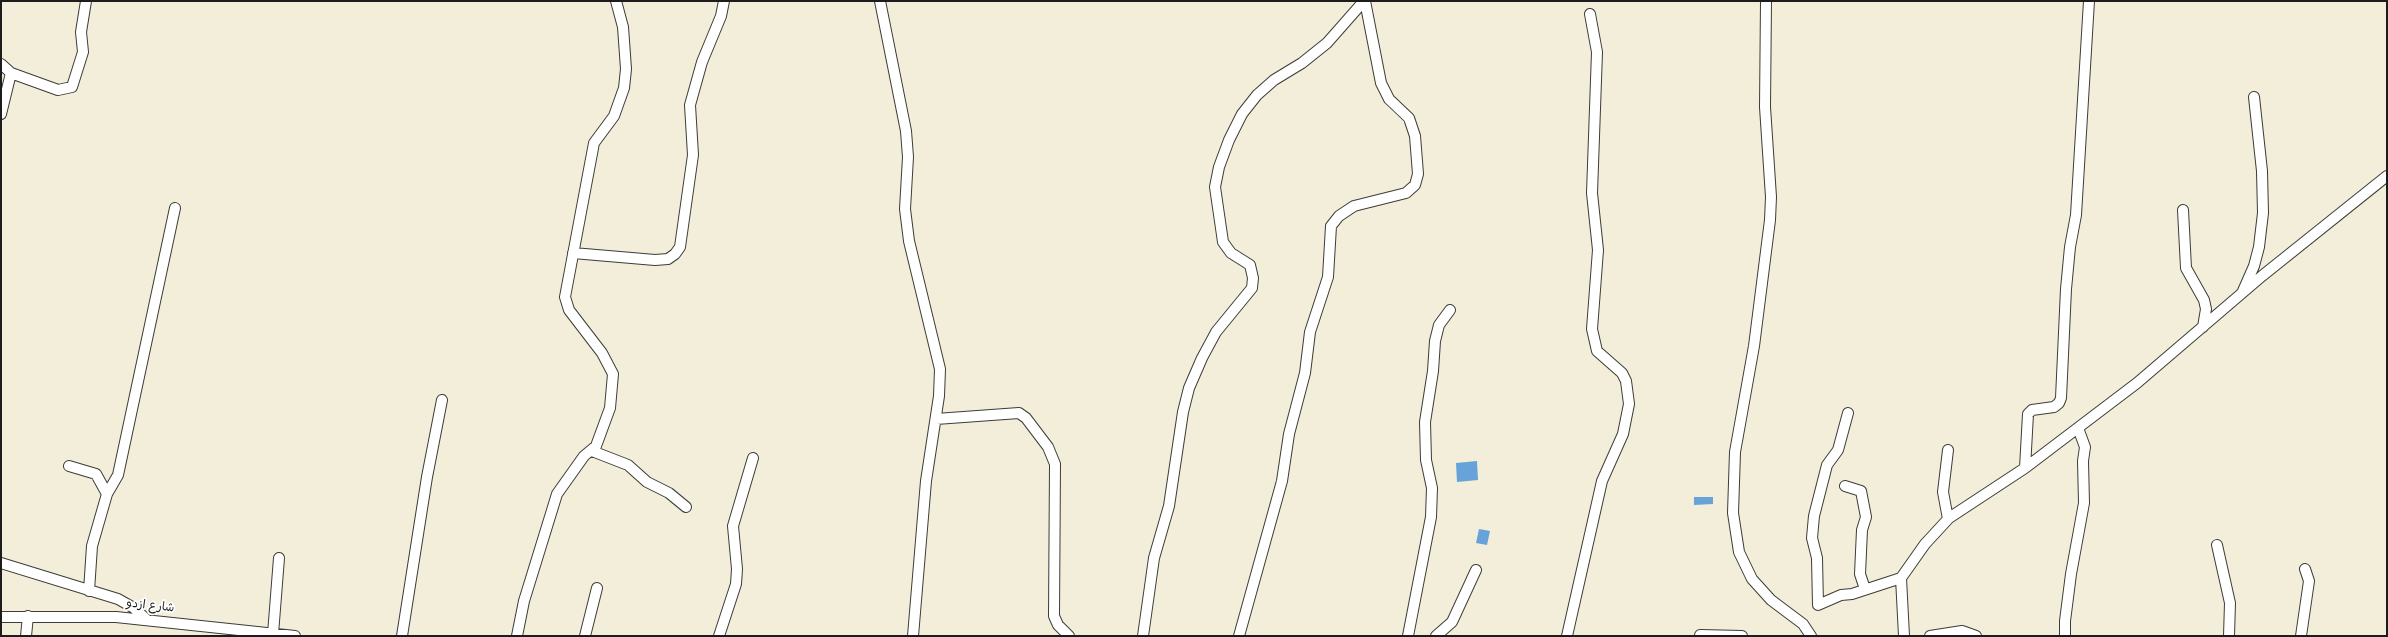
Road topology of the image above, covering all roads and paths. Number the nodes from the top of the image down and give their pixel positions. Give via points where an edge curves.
1 (86, 1) edge
2 (616, 1) edge
3 (724, 1) edge
4 (880, 1) edge
5 (1365, 1) edge
6 (1766, 1) edge
7 (2089, 1) edge
8 (1590, 14) dead end
9 (1, 64) edge
10 (11, 73) junction
11 (2254, 97) dead end
12 (1, 114) edge
13 (2387, 176) edge
14 (175, 208) dead end
15 (2184, 210) dead end
16 (573, 253) junction
17 (2241, 294) junction
18 (1450, 310) dead end
19 (2203, 327) junction
20 (442, 400) dead end
21 (1848, 413) dead end
22 (936, 419) junction
23 (2078, 428) junction
24 (1948, 450) dead end
25 (592, 451) junction
26 (753, 458) dead end
27 (69, 466) dead end
28 (2025, 468) junction
29 (1845, 486) dead end
30 (107, 494) junction
31 (686, 507) dead end
32 (1948, 519) junction
33 (2217, 545) dead end
34 (280, 558) dead end
35 (1, 563) edge
36 (2304, 569) dead end
37 (1476, 570) dead end
38 (1901, 578) junction
39 (597, 588) dead end
40 (1865, 590) junction
41 (89, 591) junction
42 (28, 616) junction
43 (1, 617) edge
44 (147, 620) junction
45 (273, 634) junction
46 (1700, 634) dead end
47 (26, 636) edge
48 (295, 636) edge
49 (402, 636) edge
50 (517, 636) edge
51 (585, 636) edge
52 (719, 636) edge
53 (913, 636) edge
54 (1069, 636) edge
55 (1143, 636) edge
56 (1239, 636) edge
57 (1408, 636) edge
58 (1436, 636) edge
59 (1567, 636) edge
60 (1742, 636) edge
61 (1811, 636) edge
62 (1904, 636) edge
63 (1930, 636) edge
64 (1976, 636) edge
65 (2065, 636) edge
66 (2229, 636) edge
67 (2301, 636) edge

1 - 10 street via 81,32 83,52 72,87 58,90
2 - 16 street via 622,27 626,69 624,88 614,116 594,143
3 - 16 street via 690,105 693,154 680,247 668,259 655,260
4 - 22 street via 906,131 908,157 905,209 908,241 940,368
5 - 55 street via 1327,43 1257,95 1239,121 1219,167 1215,187 1223,242 1231,253 1250,265 1252,288 1216,332 1190,388 1182,419 1169,506 1154,558
5 - 56 street via 1381,83 1389,99 1409,118 1415,136 1418,174 1415,185 1406,193 1354,206 1339,216 1331,226 1328,277 1310,332 1305,373 1289,434 1282,481
6 - 61 street via 1765,107 1771,197 1770,220 1754,346 1735,452 1733,512 1739,552 1752,579 1771,600 1799,621
7 - 28 street via 2076,215 2065,296 2061,398 2054,407 2032,410 2028,414
8 - 59 street via 1597,52 1592,193 1598,250 1592,329 1597,351 1622,373 1626,381 1629,404 1623,434 1602,481
9 - 10 street
10 - 12 street
11 - 17 street via 2262,171 2263,213 2258,254
13 - 17 street
14 - 30 street via 118,475
15 - 19 street via 2186,268 2204,300 2206,309
16 - 25 street via 564,297 569,310 602,353 613,374 610,408 600,439
17 - 19 street
18 - 57 street via 1439,324 1435,341 1425,422 1426,460 1432,488 1431,517
19 - 23 street
20 - 49 street via 427,476
21 - 40 street via 1838,450 1827,465 1814,516 1812,538 1817,558 1818,605 1841,595
22 - 53 street via 926,481
22 - 54 street via 1019,413 1026,418 1048,447 1055,464 1054,616 1058,625
23 - 28 street
23 - 65 street via 2085,447 2084,503 2064,621
24 - 32 street via 1943,492
25 - 31 street via 634,469 648,482 669,493
25 - 50 street via 584,456 557,494 526,595
26 - 52 street via 733,526 736,584
27 - 30 street via 96,474
28 - 32 street
29 - 40 street via 1861,491 1866,517 1862,530 1860,574
30 - 41 street via 92,546
32 - 38 street via 1925,544
33 - 66 street via 2230,603
34 - 45 street
35 - 41 street
36 - 67 street via 2309,581
37 - 58 street via 1452,622
38 - 40 street
38 - 62 street
39 - 51 street
41 - 44 street via 118,599 134,608
42 - 43 street, شارع ازدو
42 - 44 street, شارع ازدو via 91,616
42 - 47 street
44 - 45 street, شارع ازدو
45 - 48 street, شارع ازدو
46 - 60 street
63 - 64 street via 1962,631

